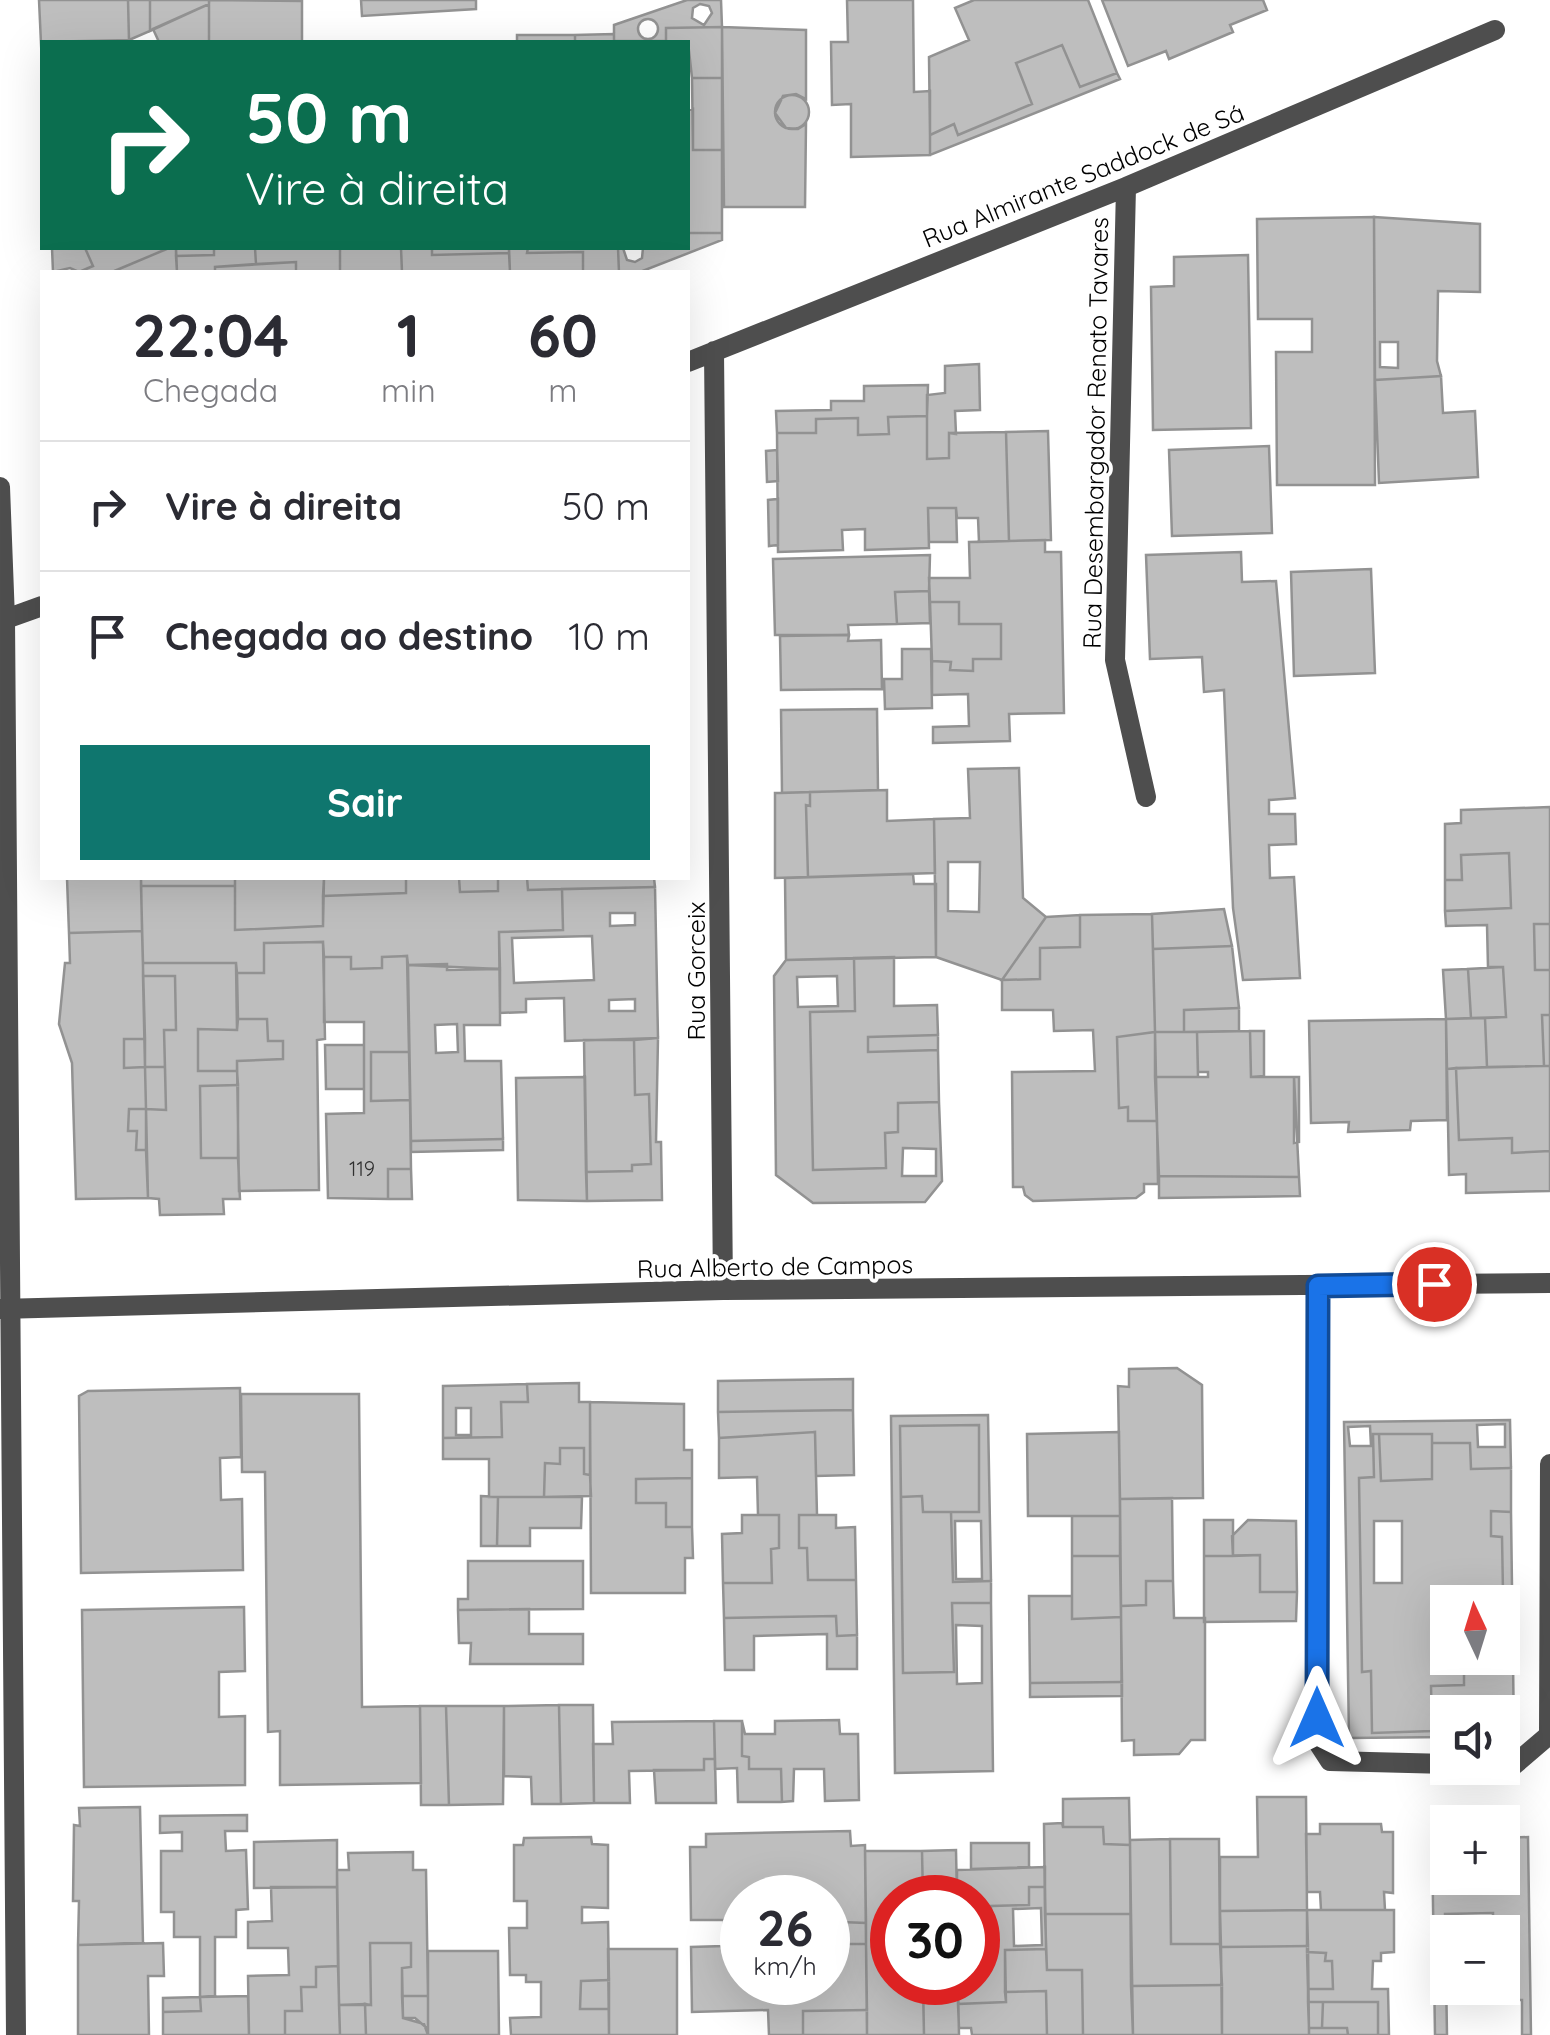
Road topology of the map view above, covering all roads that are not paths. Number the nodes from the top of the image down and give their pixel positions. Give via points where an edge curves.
1 (1495, 30) dead end
2 (1126, 187) junction
3 (714, 351) junction
4 (690, 361) edge
5 (0, 487) edge
6 (40, 607) edge
7 (3, 620) edge
8 (1146, 797) dead end
9 (1550, 1283) edge
10 (1318, 1286) junction
11 (722, 1290) junction
12 (6, 1309) edge
13 (1550, 1464) edge
14 (1520, 1761) edge
15 (1430, 1764) edge
16 (8, 1800) edge
17 (16, 2035) edge

1 - 2 street, Rua Almirante Saddock de Sá
2 - 3 street, Rua Almirante Saddock de Sá
2 - 8 street, Rua Desembargador Renato Tavares via 1115,660
3 - 4 street, Rua Almirante Saddock de Sá
3 - 11 street, Rua Gorceix
5 - 7 street
6 - 7 street
7 - 12 street
9 - 10 street, Rua Alberto de Campos
10 - 11 street, Rua Alberto de Campos
10 - 15 street via 1319,1744 1330,1761
11 - 12 street, Rua Alberto de Campos
12 - 16 street
13 - 14 street via 1549,1735
16 - 17 street

